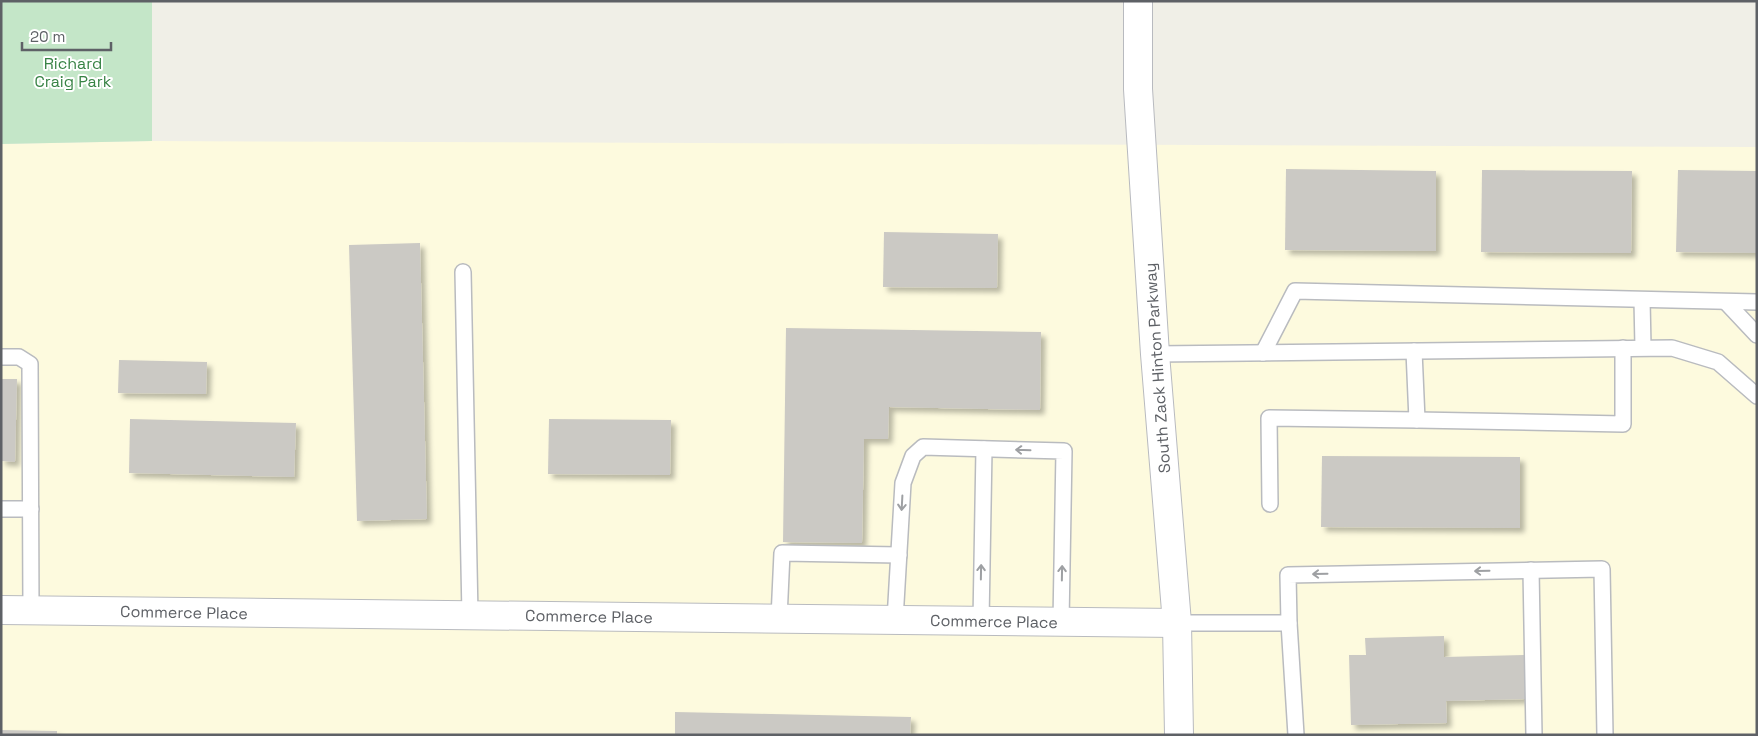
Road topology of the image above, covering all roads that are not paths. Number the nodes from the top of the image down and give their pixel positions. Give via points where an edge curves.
1 (1138, 1) edge
2 (463, 272) dead end
3 (1642, 300) junction
4 (1726, 302) junction
5 (1757, 302) edge
6 (1757, 335) edge
7 (1643, 347) junction
8 (1623, 348) junction
9 (1414, 351) junction
10 (1263, 353) junction
11 (1155, 354) junction
12 (1, 357) edge
13 (1757, 396) edge
14 (1417, 420) junction
15 (984, 449) junction
16 (1270, 504) dead end
17 (1, 509) edge
18 (31, 509) junction
19 (899, 555) junction
20 (1531, 570) junction
21 (1, 610) edge
22 (31, 610) junction
23 (470, 615) junction
24 (778, 618) junction
25 (895, 620) junction
26 (981, 621) junction
27 (1061, 622) junction
28 (1177, 623) junction
29 (1289, 623) junction
30 (1179, 735) edge
31 (1296, 735) edge
32 (1534, 735) edge
33 (1605, 735) edge

1 - 11 street, South Zack Hinton Parkway via 1138,89
2 - 23 lane
3 - 4 lane
3 - 7 lane
3 - 10 lane via 1295,291
4 - 5 lane
4 - 6 lane
7 - 8 lane
7 - 13 lane via 1672,348 1718,362
8 - 9 lane
8 - 14 lane via 1623,424
9 - 10 lane
9 - 14 lane
10 - 11 lane
11 - 28 street, South Zack Hinton Parkway
12 - 18 lane via 19,357 30,364
14 - 16 lane via 1269,418
15 -> 19 lane via 923,448 913,456 903,483
26 -> 15 lane
27 -> 15 lane via 1064,451
17 - 18 lane
18 - 22 lane
19 - 24 lane via 782,554
19 - 25 lane
20 -> 29 lane via 1288,575
20 - 32 lane
20 - 33 lane via 1602,569
21 - 22 street, Commerce Place
22 - 23 street, Commerce Place
23 - 24 street, Commerce Place
24 - 25 street, Commerce Place
25 - 26 street, Commerce Place
26 - 27 street, Commerce Place
27 - 28 street, Commerce Place
28 - 29 lane
28 - 30 street, South Zack Hinton Parkway
29 - 31 lane

